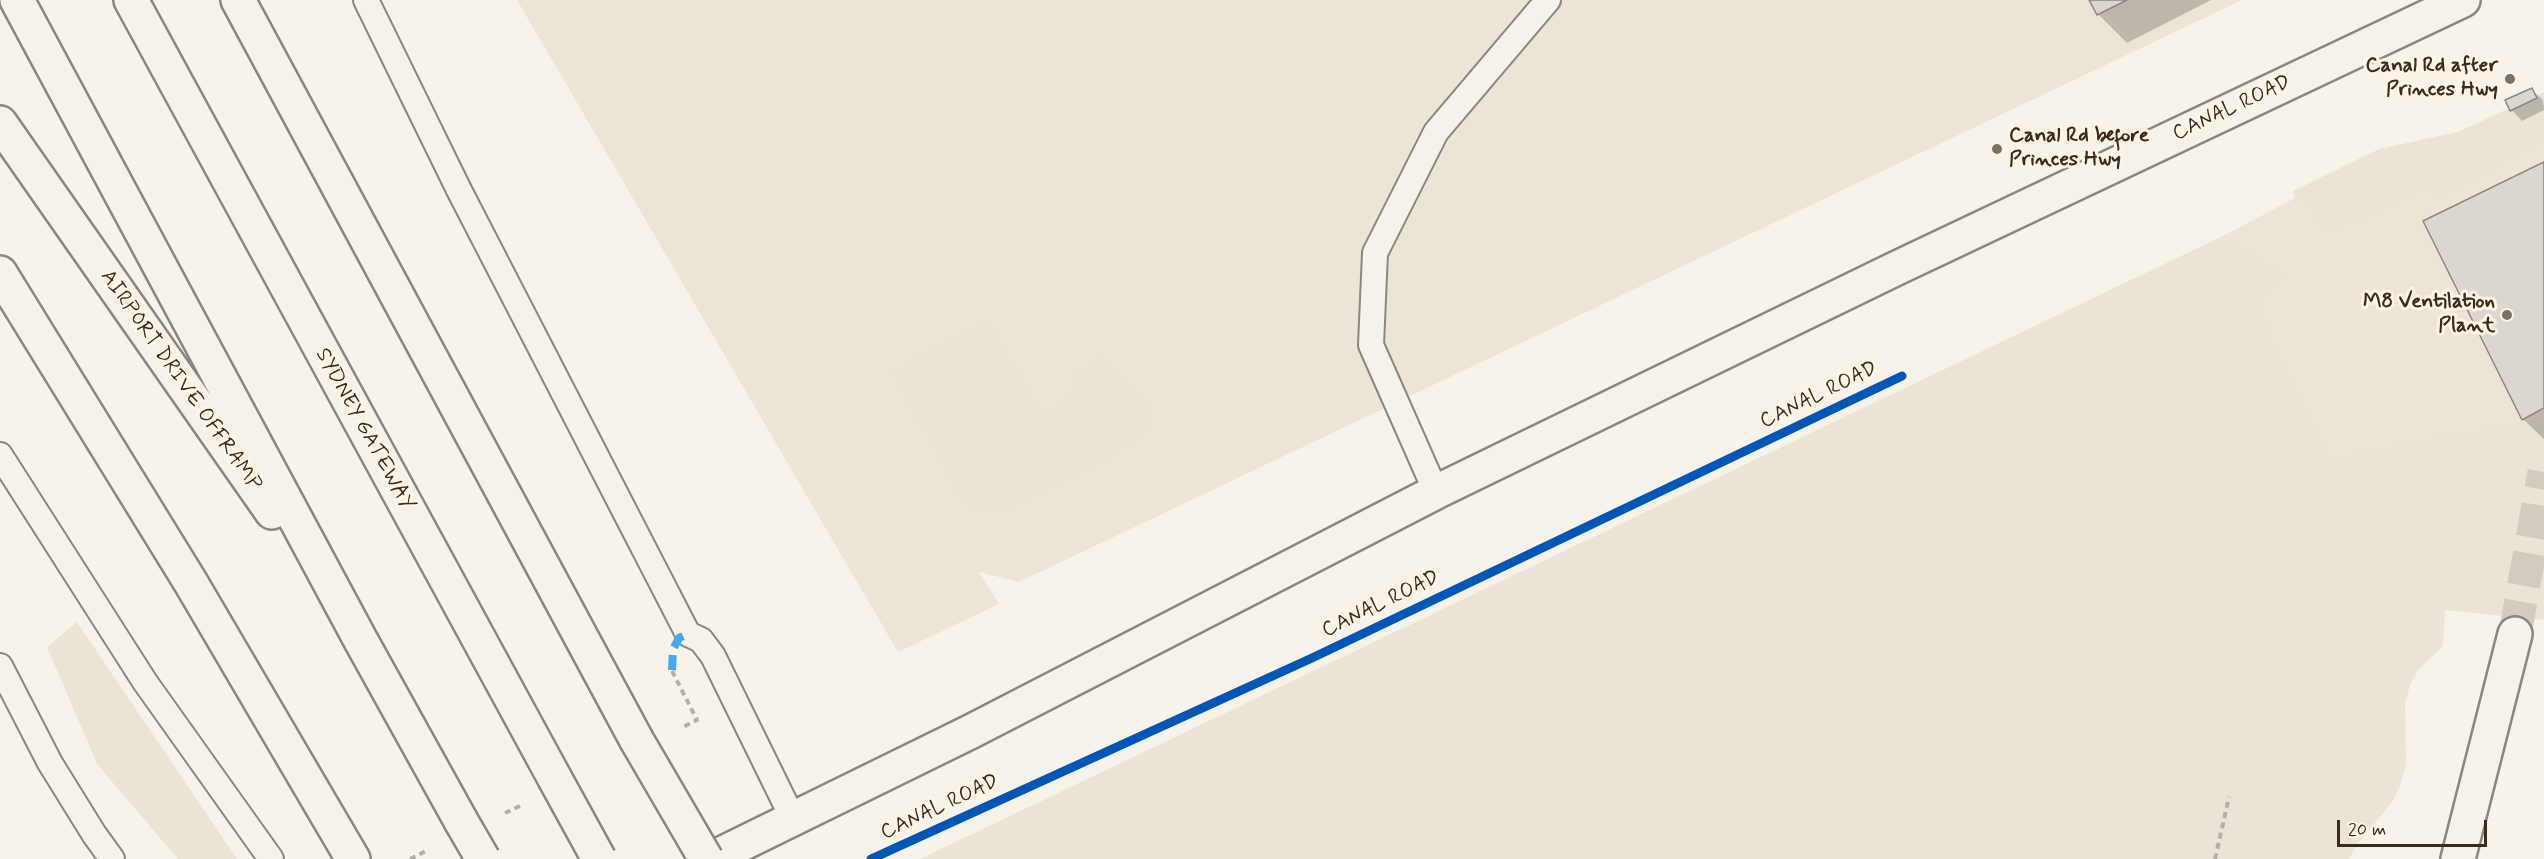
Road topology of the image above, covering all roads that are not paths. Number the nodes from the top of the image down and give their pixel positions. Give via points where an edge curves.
1 (17, 0) edge
2 (131, 0) edge
3 (238, 0) edge
4 (366, 0) edge
5 (1548, 0) edge
6 (2463, 0) edge
7 (0, 123) edge
8 (0, 273) edge
9 (0, 455) edge
10 (1436, 492) junction
11 (2515, 634) tunnel mouth
12 (360, 639) junction
13 (0, 666) edge
14 (793, 819) junction
15 (112, 859) edge
16 (271, 859) edge
17 (353, 859) edge
18 (483, 859) edge
19 (599, 859) edge
20 (709, 859) edge
21 (2458, 859) edge

1 - 12 main road
2 - 19 main road, SYDNEY GATEWAY, bridge
3 - 20 main road, bridge via 636,739
4 - 14 lane via 459,190 688,634 701,640 713,656
5 - 10 lane via 1436,132 1376,253 1371,345
6 - 10 main road, CANAL ROAD
7 - 12 main road, AIRPORT DRIVE OFFRAMP
8 - 17 main road via 191,583
9 - 16 lane via 145,682
10 - 14 main road, CANAL ROAD
11 - 21 main road
12 - 18 main road, bridge
13 - 15 lane via 50,763
14 - 20 main road, CANAL ROAD

